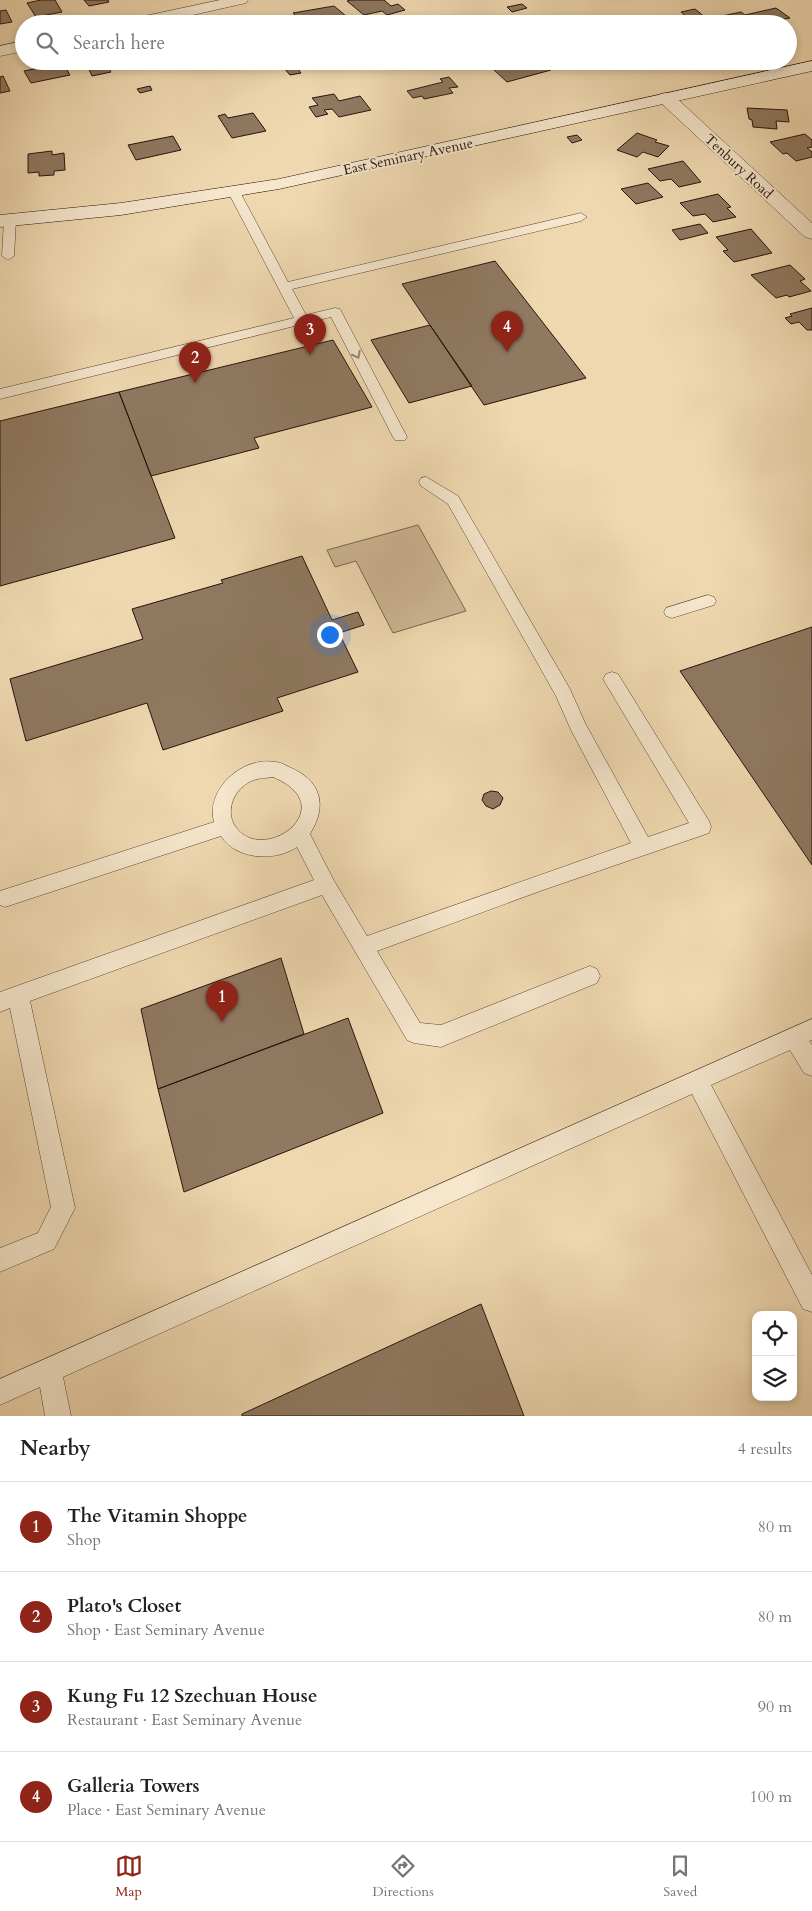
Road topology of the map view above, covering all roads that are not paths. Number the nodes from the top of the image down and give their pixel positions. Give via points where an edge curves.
1 (241, 0) edge
2 (173, 15) edge
3 (15, 48) edge
4 (0, 51) edge
5 (812, 66) edge
6 (797, 69) edge
7 (794, 70) edge
8 (666, 98) junction
9 (234, 192) junction
10 (581, 217) dead end
11 (5, 221) edge
12 (812, 233) edge
13 (8, 256) dead end
14 (284, 287) junction
15 (302, 320) junction
16 (0, 394) edge
17 (400, 437) dead end
18 (426, 482) dead end
19 (708, 601) dead end
20 (672, 612) dead end
21 (612, 679) dead end
22 (224, 827) junction
23 (300, 834) junction
24 (644, 847) junction
25 (326, 886) junction
26 (5, 898) dead end
27 (362, 947) junction
28 (590, 976) dead end
29 (9, 999) edge
30 (803, 1033) edge
31 (812, 1065) edge
32 (697, 1080) junction
33 (0, 1260) edge
34 (812, 1300) edge
35 (49, 1371) junction
36 (0, 1392) edge
37 (58, 1416) edge

1 - 2 street
3 - 4 street
5 - 6 street, East Seminary Avenue
7 - 8 street, East Seminary Avenue
8 - 9 street, East Seminary Avenue
8 - 12 street, Tenbury Road
9 - 11 street, East Seminary Avenue via 121,209
9 - 14 lane
10 - 14 lane
11 - 13 lane
14 - 15 lane
15 - 16 lane
15 -> 17 lane via 335,312
18 - 24 lane via 453,500 564,694 577,725
19 - 20 lane
21 - 24 lane via 702,827
22 - 23 lane via 232,838 258,849 274,848
22 - 23 lane via 221,810 226,791 247,774 274,769 287,772 307,788 312,811
22 - 26 lane
23 - 25 lane
24 - 27 lane
25 - 27 lane
25 - 29 lane
27 - 28 lane via 414,1033 441,1036
29 - 33 lane via 62,1208 46,1241
30 - 31 lane
30 - 32 lane
32 - 34 lane
32 - 35 lane
35 - 36 lane
35 - 37 lane

